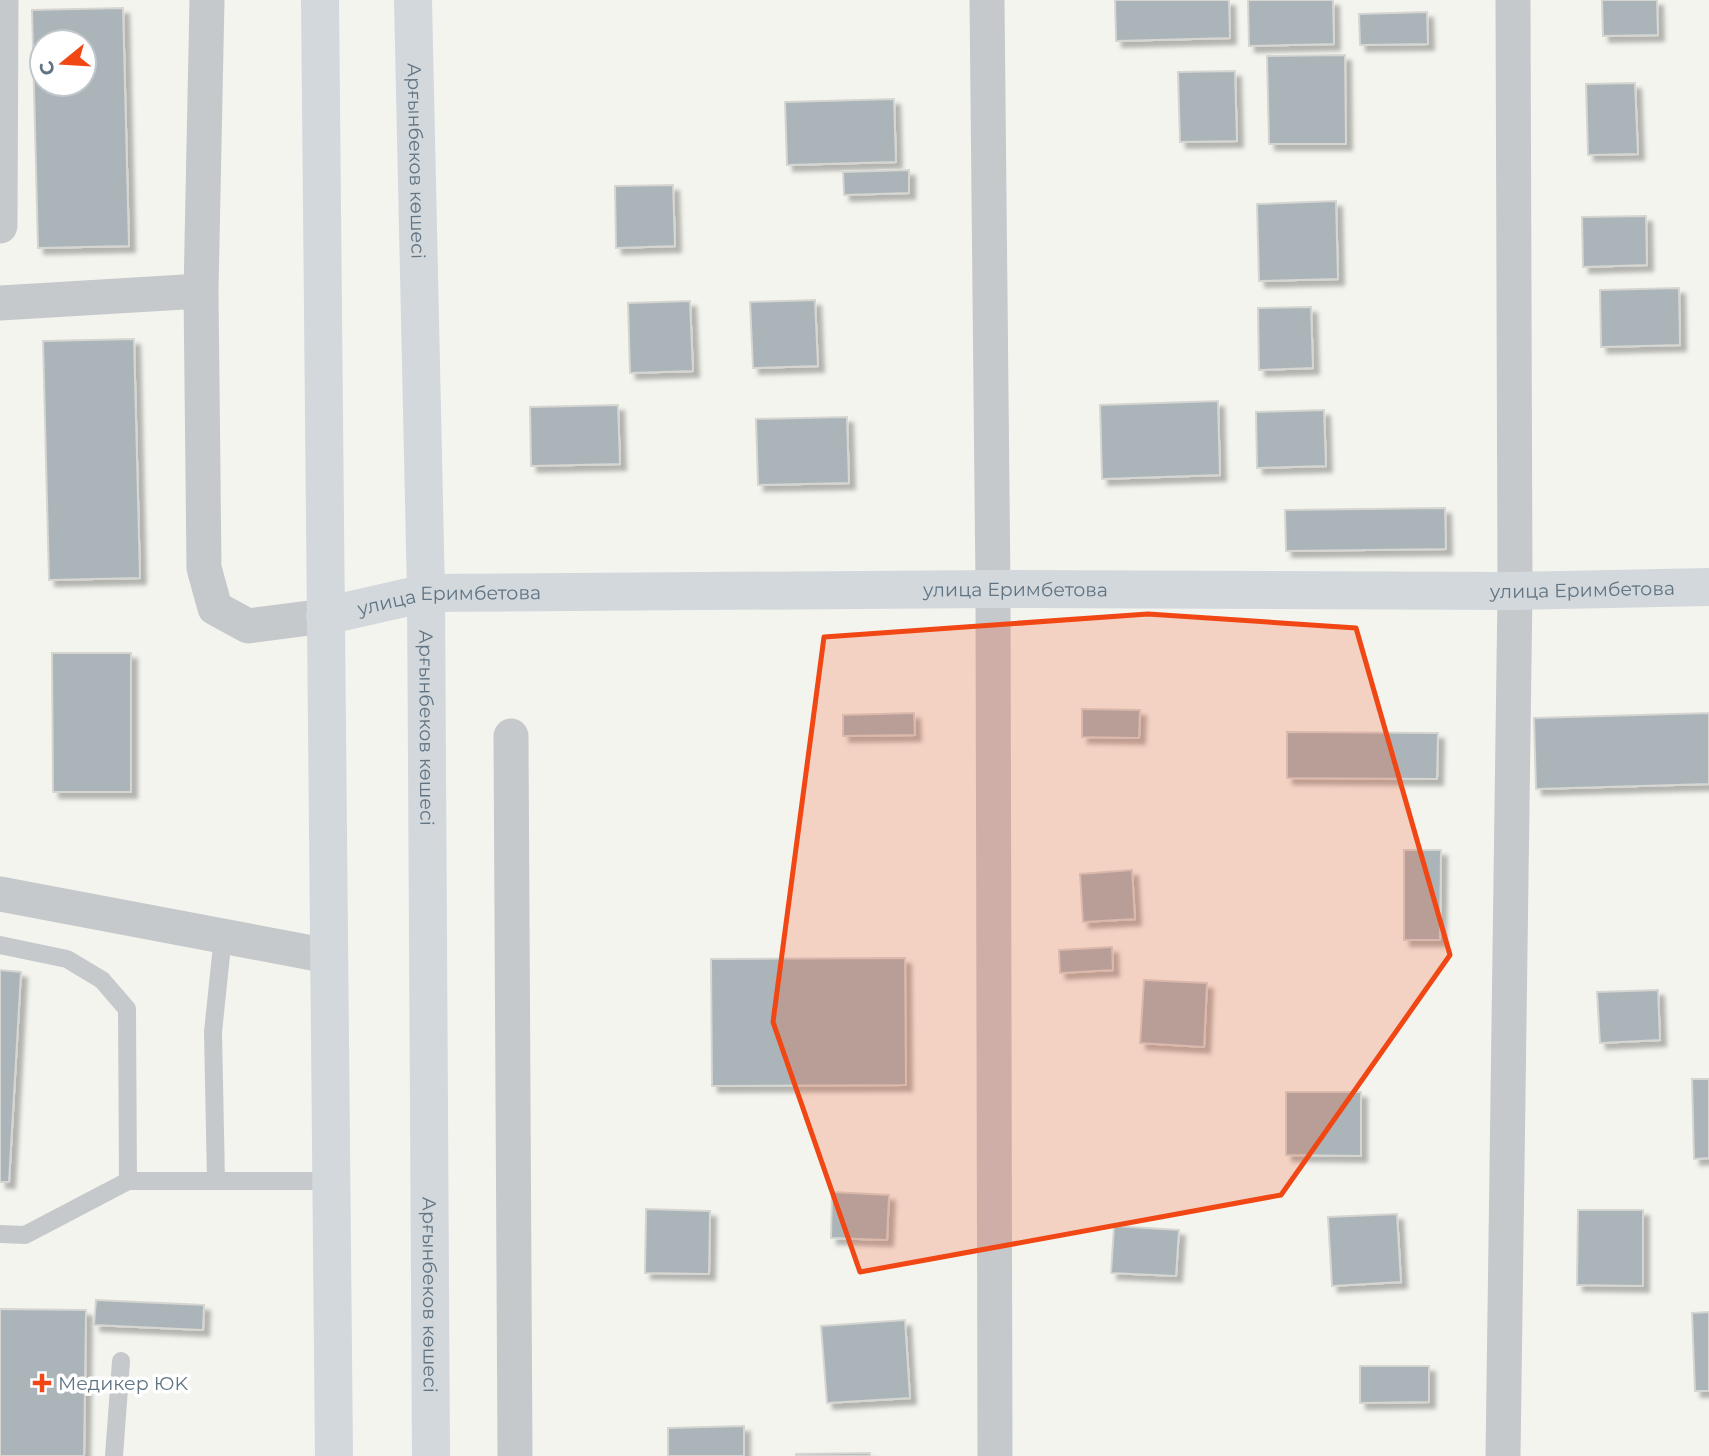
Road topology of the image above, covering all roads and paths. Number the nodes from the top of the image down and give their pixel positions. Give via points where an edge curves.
1 (1, 0) edge
2 (207, 0) edge
3 (320, 0) edge
4 (413, 0) edge
5 (987, 0) edge
6 (1513, 0) edge
7 (0, 226) edge
8 (201, 291) junction
9 (0, 303) edge
10 (1709, 587) edge
11 (993, 589) junction
12 (1515, 592) junction
13 (426, 593) junction
14 (325, 616) junction
15 (511, 736) dead end
16 (0, 894) edge
17 (223, 936) junction
18 (0, 945) edge
19 (328, 956) junction
20 (128, 1181) junction
21 (216, 1181) junction
22 (333, 1181) junction
23 (0, 1234) edge
24 (121, 1361) dead end
25 (114, 1456) edge
26 (334, 1456) edge
27 (431, 1456) edge
28 (515, 1456) edge
29 (995, 1456) edge
30 (1503, 1456) edge

1 - 7 street
2 - 8 street
3 - 14 main road
4 - 13 main road, Арғынбеков көшесі
5 - 11 street
6 - 12 street
8 - 9 street
8 - 14 street via 204,568 215,608 248,626
10 - 12 main road, улица Еримбетова
11 - 12 main road, улица Еримбетова
11 - 13 main road, улица Еримбетова
11 - 29 street
12 - 30 street
13 - 14 main road, улица Еримбетова
13 - 27 main road, Арғынбеков көшесі
14 - 19 main road
15 - 28 street
16 - 17 street
17 - 19 street
17 - 21 lane via 213,1032
18 - 20 lane via 67,959 102,980 127,1009
19 - 22 main road
20 - 21 lane
20 - 23 lane via 25,1235
21 - 22 lane
22 - 26 main road
24 - 25 lane

